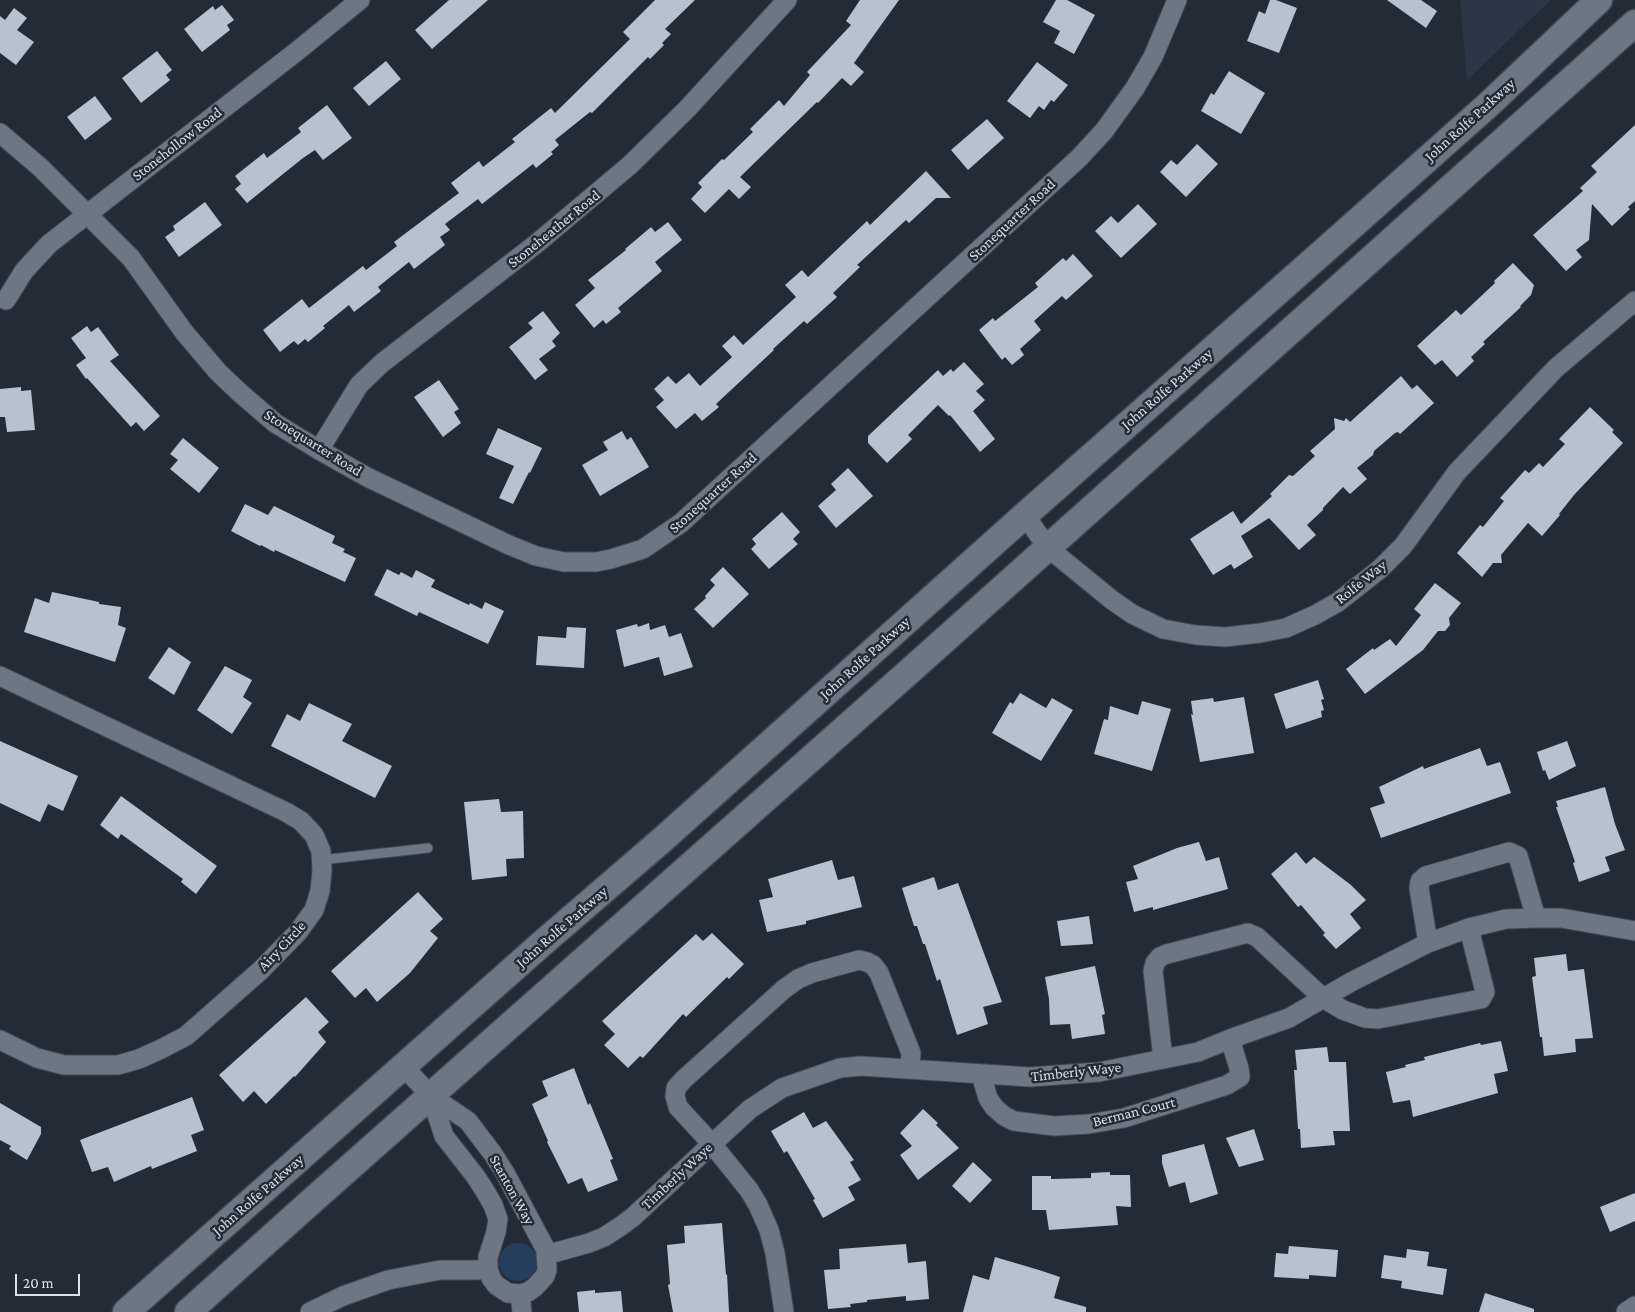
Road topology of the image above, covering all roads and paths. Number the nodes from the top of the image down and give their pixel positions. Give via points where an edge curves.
1 (360, 0) edge
2 (787, 0) edge
3 (1177, 0) edge
4 (1598, 0) edge
5 (1635, 23) edge
6 (0, 133) edge
7 (87, 214) junction
8 (6, 300) dead end
9 (1635, 301) edge
10 (319, 450) junction
11 (1025, 515) junction
12 (1047, 547) junction
13 (0, 676) edge
14 (428, 848) dead end
15 (321, 860) junction
16 (1536, 918) junction
17 (1470, 928) junction
18 (1635, 931) edge
19 (1428, 943) junction
20 (1323, 998) junction
21 (1230, 1038) junction
22 (0, 1040) edge
23 (1164, 1059) junction
24 (404, 1067) junction
25 (910, 1069) junction
26 (981, 1075) junction
27 (430, 1096) junction
28 (712, 1144) junction
29 (546, 1255) junction
30 (488, 1268) junction
31 (521, 1303) edge
32 (1635, 1306) edge
33 (126, 1312) edge
34 (188, 1312) edge
35 (310, 1312) edge
36 (784, 1312) edge
37 (1626, 1312) edge

1 - 7 street, Stonehollow Road
2 - 10 street, Stoneheather Road via 687,109 630,165 536,244 382,363 359,385
3 - 10 street, Stonequarter Road via 1153,57 1135,88 1104,131 1079,158 681,523 643,549 596,562 564,562 536,556 367,477
4 - 11 main road, John Rolfe Parkway via 1473,118
5 - 12 main road
6 - 7 street, Stonequarter Road
7 - 8 street, Stonehollow Road via 36,256
7 - 10 street, Stonequarter Road via 131,258 184,332 218,372 275,423
9 - 12 street, Rolfe Way via 1556,368 1490,437 1457,472 1403,546 1380,569 1338,602 1286,628 1225,637 1162,629 1112,600
11 - 12 street, Rolfe Way
11 - 24 main road, John Rolfe Parkway
12 - 27 main road
13 - 15 street, Airy Circle via 286,812 314,835 321,850
14 - 15 lane
15 - 22 street, Airy Circle via 320,891 314,910 298,932 261,970 186,1036 139,1059 118,1065 64,1066 37,1058
16 - 17 street, Timberly Waye via 1506,919
16 - 18 street, Timberly Waye via 1561,918
16 - 19 street via 1518,856 1509,852 1426,876 1420,881
17 - 19 street, Timberly Waye
17 - 20 street via 1485,992 1481,999 1378,1019 1343,1010
19 - 20 street, Timberly Waye
20 - 21 street, Timberly Waye via 1289,1018
20 - 23 street via 1257,937 1248,933 1167,954 1155,963 1153,971
21 - 23 street, Timberly Waye via 1198,1052
21 - 26 street, Berman Court via 1240,1077 1227,1085 1124,1118 1089,1124 1054,1126 1014,1121 994,1107
23 - 26 street, Timberly Waye via 1099,1072 1030,1077
24 - 27 street, Stanton Way
24 - 33 main road, John Rolfe Parkway
25 - 26 street, Timberly Waye
25 - 28 street, Timberly Waye via 840,1068 797,1082 750,1109
25 - 28 street via 911,1053 873,965 859,960 812,973 784,989 676,1088 678,1107
27 - 29 street, Stanton Way via 468,1121 493,1154
27 - 30 street, Stanton Way via 444,1136 481,1184 498,1219
27 - 34 main road
28 - 29 street, Timberly Waye via 621,1226 589,1243
28 - 36 street via 758,1204 775,1253
29 - 31 street via 547,1270 541,1282 528,1292
30 - 31 street via 496,1285
30 - 35 street via 440,1270 388,1280
32 - 37 street

